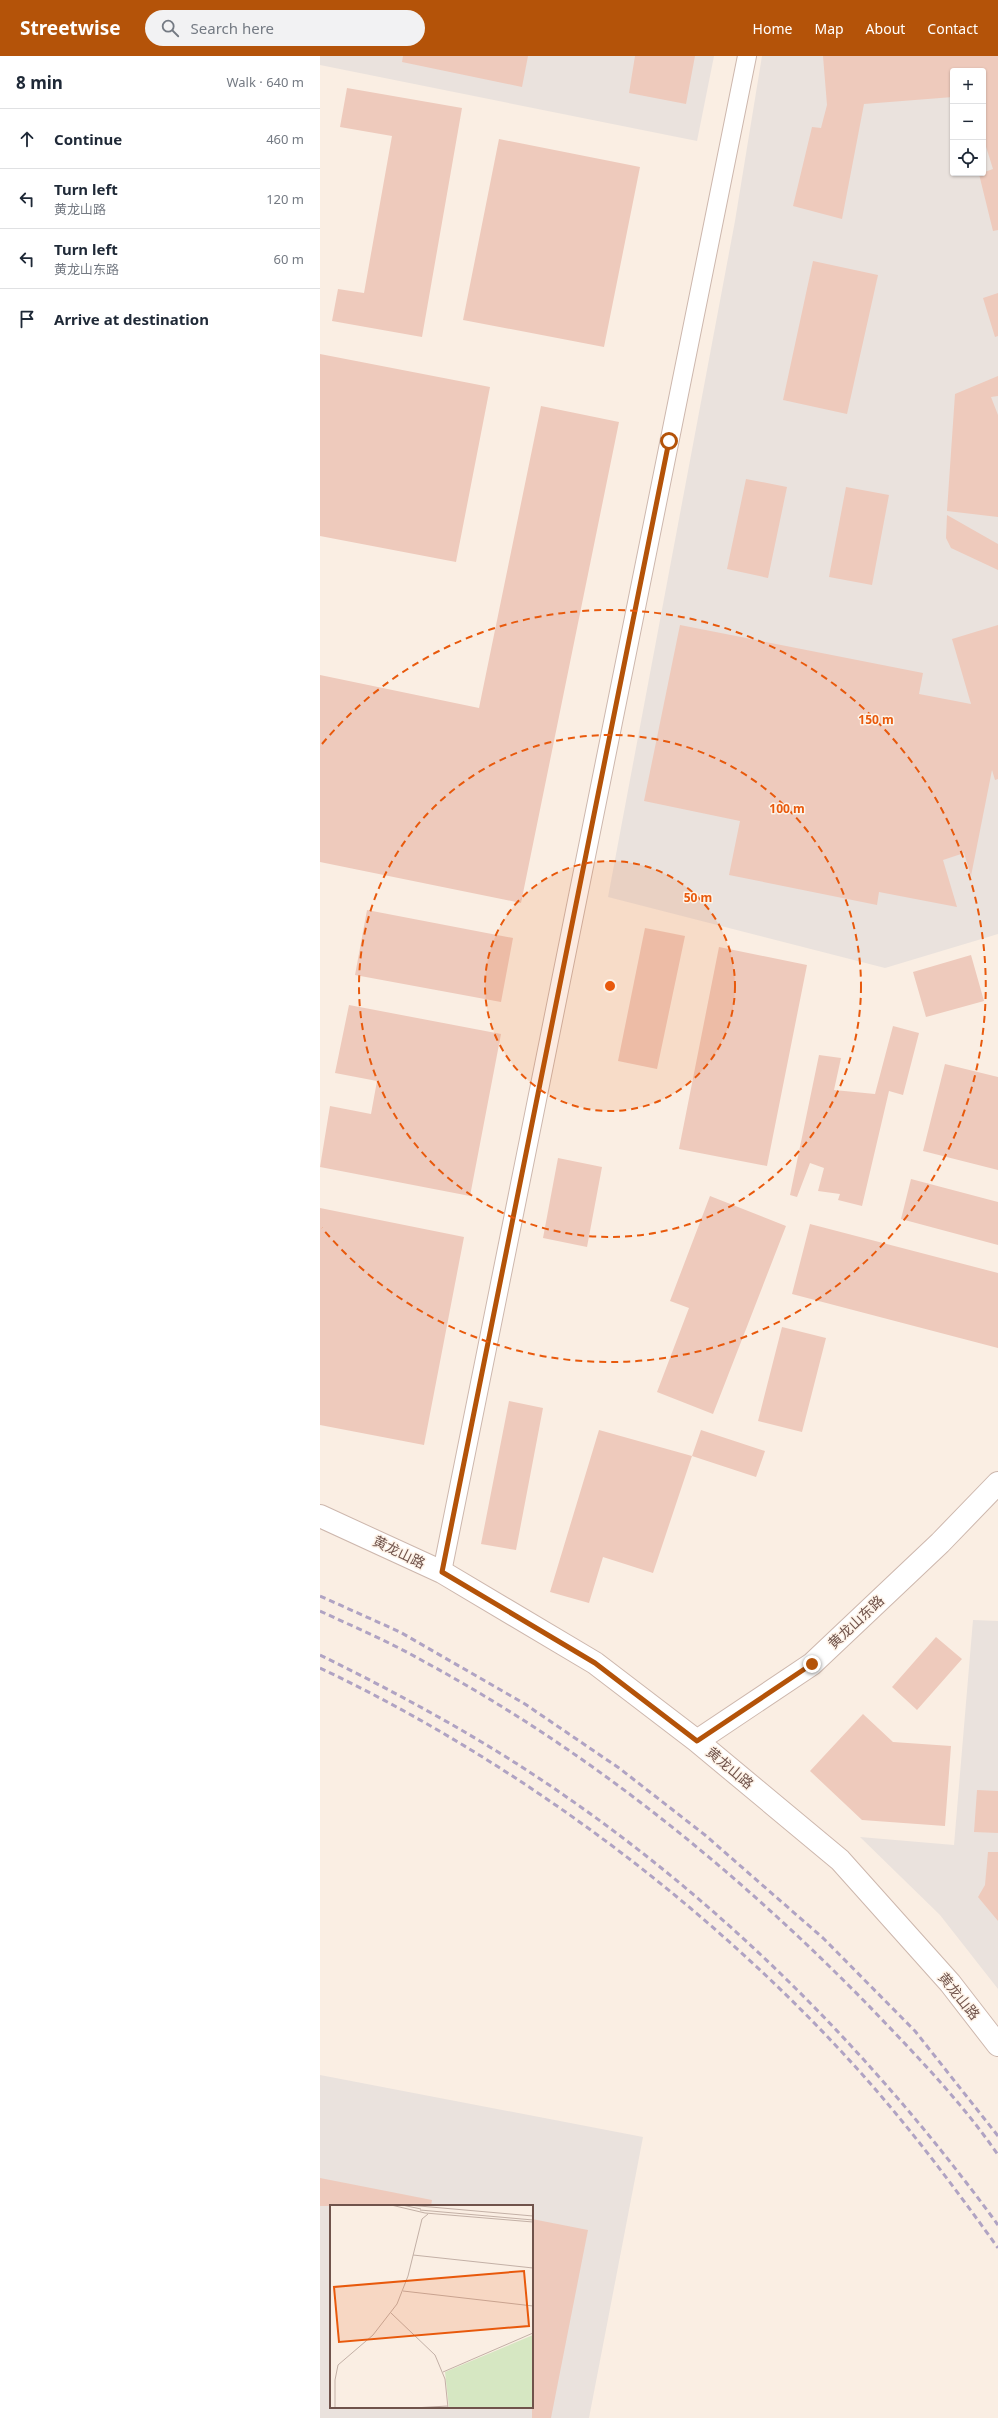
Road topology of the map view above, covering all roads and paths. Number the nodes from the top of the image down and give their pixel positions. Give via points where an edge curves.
1 (747, 56) edge
2 (998, 1483) edge
3 (320, 1516) edge
4 (442, 1572) junction
5 (697, 1741) junction
6 (998, 2045) edge

1 - 4 street
2 - 5 street, 黄龙山东路 via 940,1543 812,1664
3 - 4 street, 黄龙山路
4 - 5 street, 黄龙山路 via 595,1663
5 - 6 street, 黄龙山路 via 840,1860 950,1983

